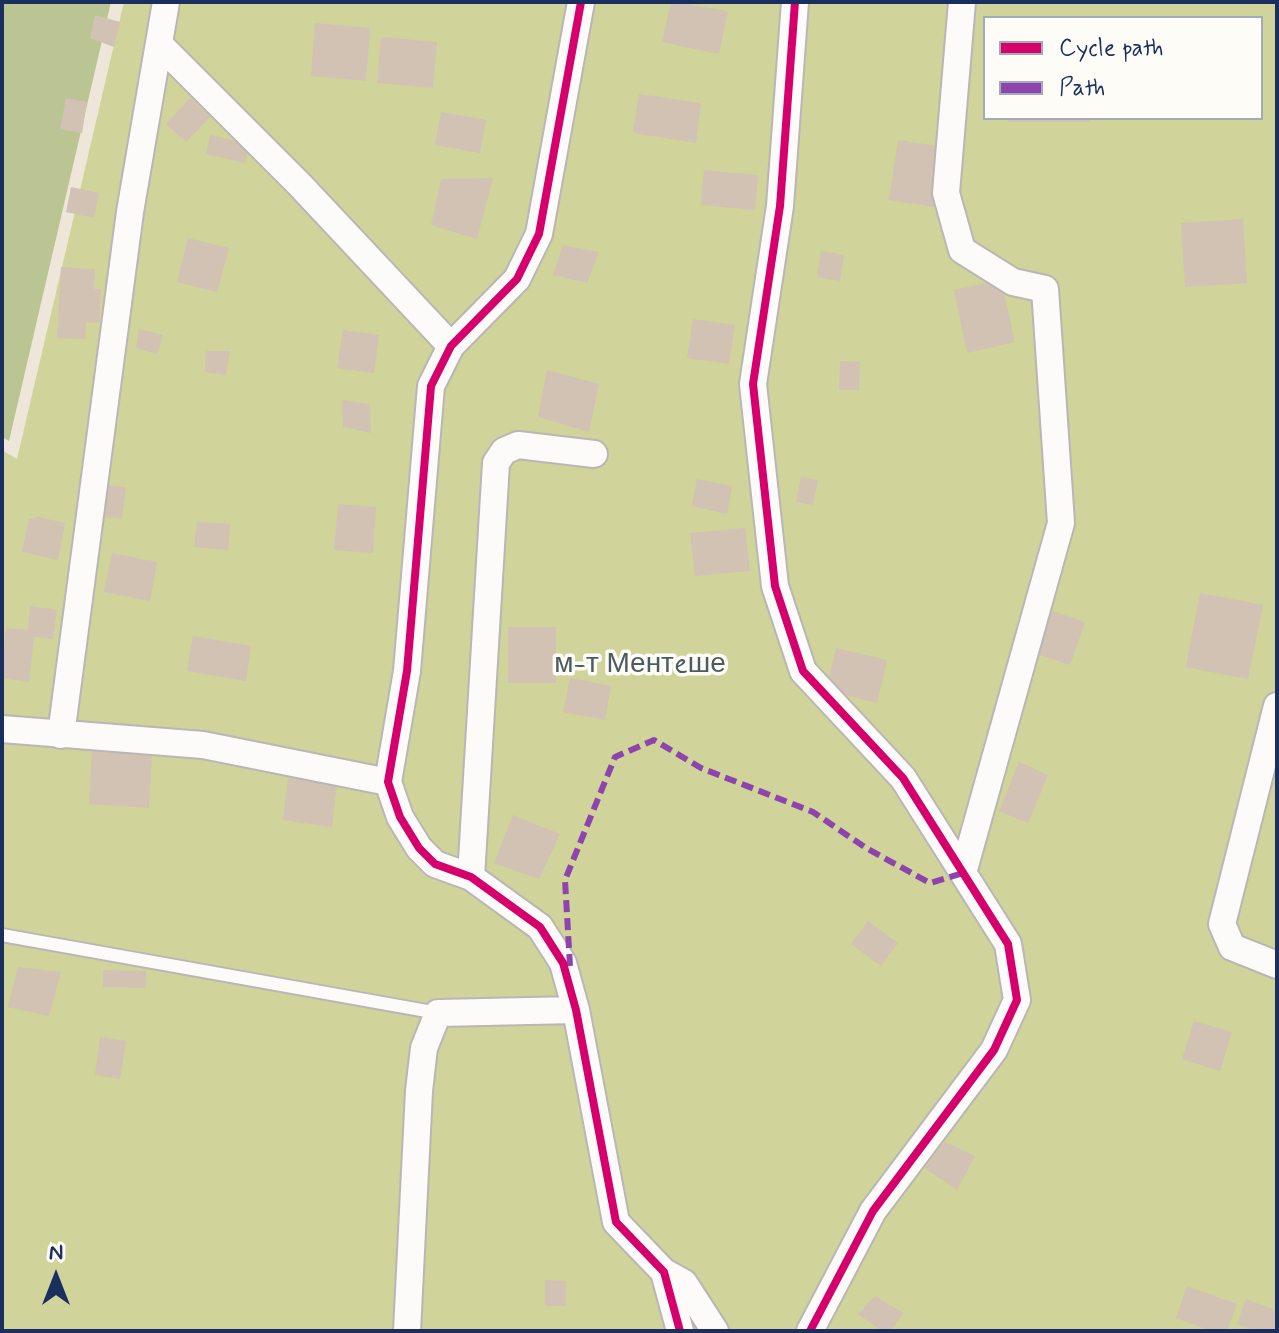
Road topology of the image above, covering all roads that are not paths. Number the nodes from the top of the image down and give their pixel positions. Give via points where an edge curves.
1 (166, 2) edge
2 (581, 2) edge
3 (795, 2) edge
4 (962, 2) edge
5 (159, 44) junction
6 (451, 346) junction
7 (594, 454) dead end
8 (1277, 706) edge
9 (2, 729) edge
10 (61, 735) junction
11 (388, 782) junction
12 (963, 873) junction
13 (471, 877) junction
14 (2, 935) edge
15 (1277, 965) edge
16 (576, 1010) junction
17 (438, 1013) junction
18 (664, 1272) junction
19 (407, 1331) edge
20 (680, 1331) edge
21 (715, 1331) edge
22 (810, 1331) edge

1 - 5 street
2 - 6 street via 539,234 517,279
3 - 12 street via 780,206 753,384 775,586 803,671 903,778
4 - 12 street via 946,193 962,250 1013,282 1045,289 1061,523
5 - 6 street
5 - 10 street via 130,212
6 - 11 street via 431,386 407,671
7 - 13 street via 518,445 504,451 496,463
8 - 15 street via 1222,924 1232,947
9 - 10 street
10 - 11 street via 203,745
11 - 13 street via 400,817 419,848 435,864
12 - 22 street via 1008,944 1017,1000 994,1050 873,1211
13 - 16 street via 540,927 563,963
14 - 17 lane
16 - 17 street
16 - 18 street via 616,1222
17 - 19 street via 424,1048 419,1091
18 - 20 street
18 - 21 street via 684,1283

